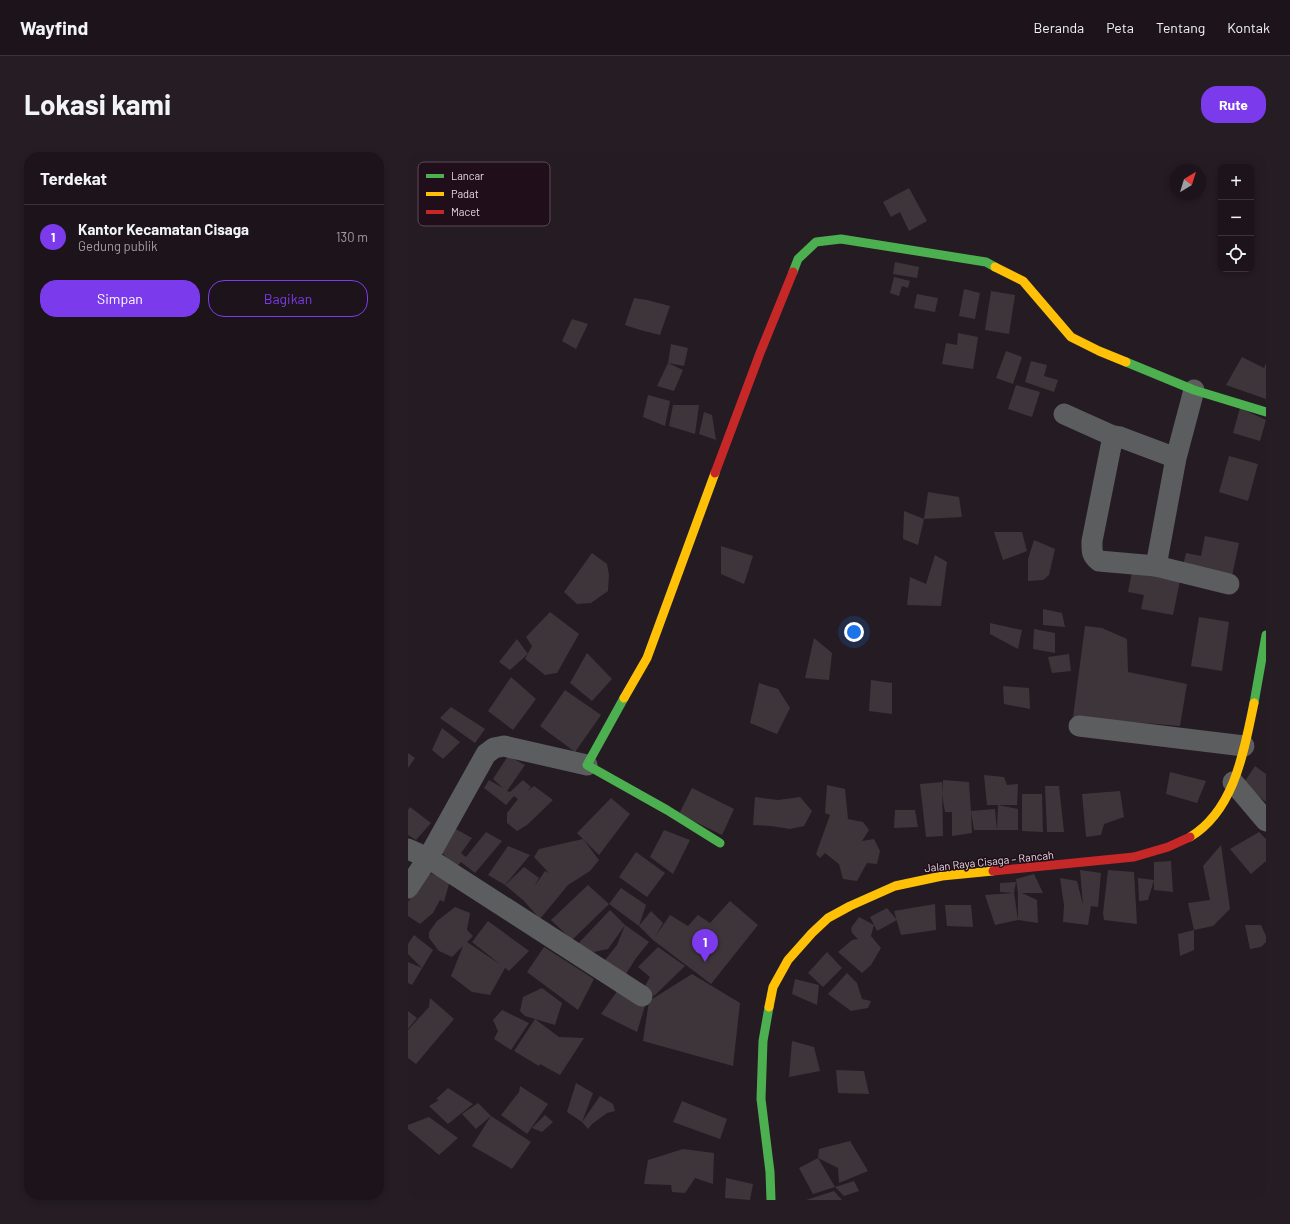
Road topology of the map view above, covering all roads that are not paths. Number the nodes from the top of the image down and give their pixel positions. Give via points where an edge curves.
1 (1194, 390) junction
2 (1266, 412) edge
3 (1064, 414) dead end
4 (1113, 436) junction
5 (1176, 458) junction
6 (1156, 566) junction
7 (1229, 584) dead end
8 (1266, 635) edge
9 (1079, 726) dead end
10 (1244, 746) junction
11 (587, 765) junction
12 (1233, 782) junction
13 (1266, 821) edge
14 (720, 843) dead end
15 (408, 849) edge
16 (428, 858) junction
17 (408, 888) edge
18 (642, 996) dead end
19 (771, 1200) edge

1 - 2 street
1 - 5 street
1 - 11 street via 1071,337 1023,281 986,262 841,239 816,242 798,259 760,353 646,658
3 - 4 street
4 - 5 street
4 - 6 street via 1092,552 1099,560
5 - 6 street
6 - 7 street
8 - 10 street, Jalan Raya Cisaga – Rancah via 1264,657
9 - 10 street
10 - 12 street, Jalan Raya Cisaga – Rancah
11 - 14 street
11 - 16 street via 504,746 494,748 486,754
12 - 13 street
12 - 19 street, Jalan Raya Cisaga – Rancah via 1217,813 1200,831 1158,851 1134,858 942,876 895,886 828,918 788,960 773,986 763,1041 761,1099
15 - 16 street
16 - 17 street
16 - 18 street

